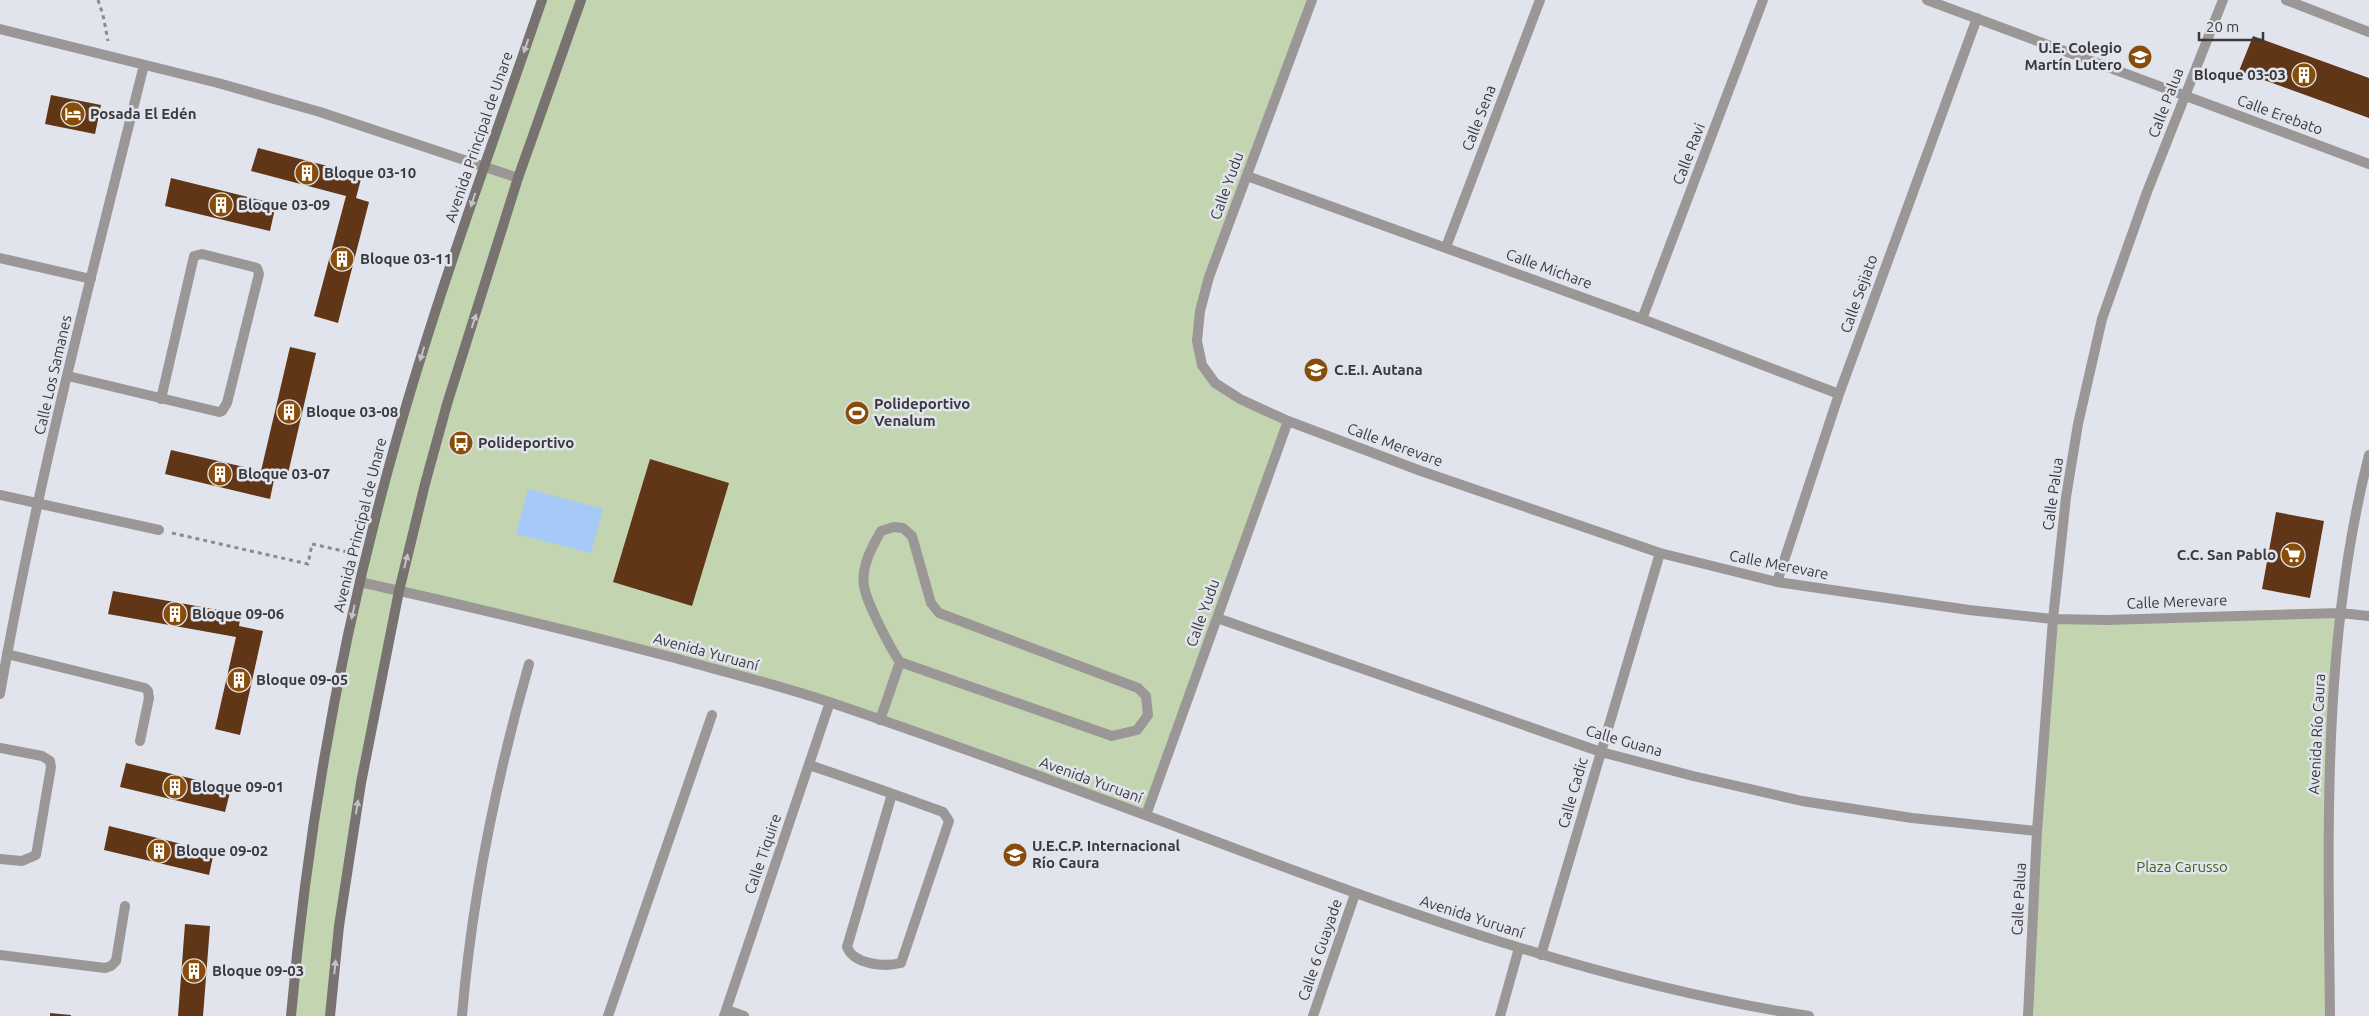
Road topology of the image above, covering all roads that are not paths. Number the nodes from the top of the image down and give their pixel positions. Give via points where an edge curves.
1 (542, 0) edge
2 (581, 0) edge
3 (1312, 0) edge
4 (1540, 0) edge
5 (1764, 0) edge
6 (1927, 0) edge
7 (2223, 0) edge
8 (2286, 0) edge
9 (1977, 18) junction
10 (0, 29) edge
11 (2369, 32) edge
12 (144, 65) junction
13 (2184, 96) junction
14 (2369, 164) edge
15 (484, 166) junction
16 (1247, 176) junction
17 (518, 178) junction
18 (1446, 247) junction
19 (0, 258) edge
20 (91, 279) junction
21 (1642, 319) junction
22 (68, 376) junction
23 (1215, 383) joint
24 (1838, 394) junction
25 (161, 399) junction
26 (1288, 421) junction
27 (2369, 455) edge
28 (0, 495) edge
29 (39, 502) junction
30 (159, 530) road end
31 (1660, 553) junction
32 (360, 582) junction
33 (1777, 582) junction
34 (399, 591) junction
35 (2340, 613) junction
36 (2369, 616) edge
37 (1217, 618) junction
38 (2053, 619) junction
39 (8, 654) junction
40 (900, 662) junction
41 (529, 664) dead end
42 (0, 694) edge
43 (830, 702) junction
44 (712, 716) dead end
45 (880, 720) junction
46 (140, 741) dead end
47 (0, 748) edge
48 (1601, 752) junction
49 (809, 766) junction
50 (892, 794) junction
51 (1146, 815) junction
52 (2038, 831) junction
53 (0, 859) edge
54 (1355, 894) junction
55 (125, 906) dead end
56 (1519, 948) junction
57 (0, 955) edge
58 (1541, 955) junction
59 (725, 1013) edge
60 (291, 1016) edge
61 (330, 1016) edge
62 (462, 1016) edge
63 (608, 1016) edge
64 (744, 1016) edge
65 (1314, 1016) edge
66 (1500, 1016) edge
67 (1809, 1016) edge
68 (2028, 1016) edge
69 (2330, 1016) edge

1 -> 15 street, Avenida Principal de Unare
2 - 17 street
3 - 16 street, Calle Yudu
4 - 18 street, Calle Sena
5 - 21 street, Calle Ravi
6 - 9 street, Calle Erebato
7 - 13 street, Calle Palua
8 - 11 street
9 - 13 street, Calle Erebato
9 - 24 street, Calle Sejiato
10 - 12 street
12 - 15 street via 320,112
12 - 20 street, Calle Los Samanes
13 - 14 street, Calle Erebato
13 - 38 street, Calle Palua via 2121,262 2090,365 2066,497
15 - 17 street
15 -> 32 street, Avenida Principal de Unare via 397,438
16 - 18 street, Calle Michare
16 - 23 street, Calle Yudu via 1209,277 1200,311 1197,342 1202,365
34 -> 17 street via 447,404
18 - 21 street, Calle Michare
19 - 20 street
20 - 22 street, Calle Los Samanes
21 - 24 street, Calle Michare
22 - 25 street
22 - 29 street, Calle Los Samanes
23 - 26 street, Calle Merevare via 1240,399
24 - 33 street, Calle Sejiato
25 - 25 street via 222,411 227,403 258,268 202,254 194,256
26 - 31 street, Calle Merevare
26 - 37 street, Calle Yudu
27 - 35 street, Avenida Río Caura via 2356,511
28 - 29 street
29 - 30 street
29 - 39 street, Calle Los Samanes
31 - 33 street, Calle Merevare
31 - 48 street, Calle Cadic
32 - 34 street, Avenida Yuruaní
32 -> 60 street, Avenida Principal de Unare via 324,753 303,897
33 - 38 street, Calle Merevare
34 - 43 street, Avenida Yuruaní via 600,639
61 -> 34 street via 351,846
35 - 36 street, Calle Merevare
35 - 38 street, Calle Merevare
35 - 69 street, Avenida Río Caura via 2329,787
37 - 48 street, Calle Guana
37 - 51 street, Calle Yudu
38 - 52 street, Calle Palua
39 - 42 street, Calle Los Samanes
39 - 46 street via 145,688 149,698
40 - 40 street via 1112,736 1136,730 1148,715 1146,696 1138,688 939,613 931,603 912,536 903,528 894,527 881,531 869,552 864,586 886,639
40 - 45 street
41 - 62 street via 486,841
43 - 45 street, Avenida Yuruaní
43 - 49 street, Calle Tiquire
44 - 63 street
45 - 51 street, Avenida Yuruaní
47 - 53 street via 42,756 50,761 36,855 29,860
48 - 52 street, Calle Guana via 1802,800 1912,818
48 - 58 street, Calle Cadic
49 - 50 street
49 - 59 street, Calle Tiquire
50 - 50 street via 943,812 949,821 901,963 885,966 854,957 847,947
51 - 54 street, Avenida Yuruaní
52 - 68 street, Calle Palua
54 - 56 street, Avenida Yuruaní
54 - 65 street, Calle 6 Guayade
55 - 57 street via 116,962 112,966 105,968
56 - 58 street, Avenida Yuruaní
56 - 66 street
58 - 67 street, Avenida Yuruaní via 1697,995
59 - 64 street

